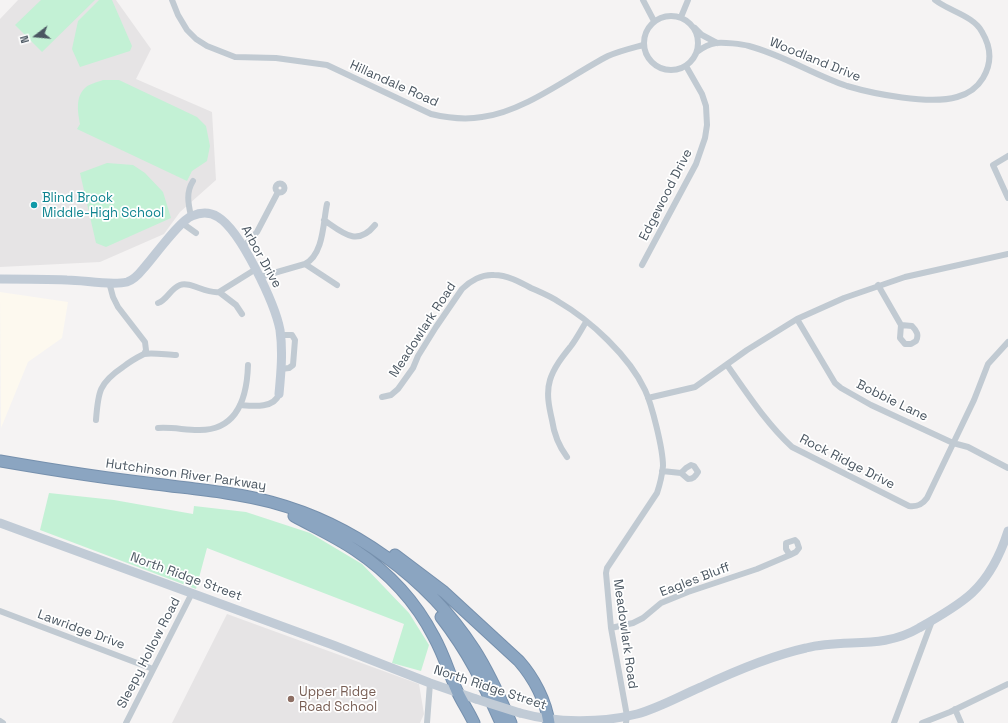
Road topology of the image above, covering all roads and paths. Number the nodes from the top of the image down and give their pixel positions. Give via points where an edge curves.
1 (172, 0) edge
2 (643, 0) edge
3 (688, 0) edge
4 (936, 0) edge
5 (681, 17) junction
6 (654, 21) junction
7 (694, 28) junction
8 (717, 43) junction
9 (643, 44) junction
10 (697, 52) junction
11 (686, 66) junction
12 (1008, 156) edge
13 (193, 181) dead end
14 (278, 192) dead end
15 (1008, 198) edge
16 (327, 204) dead end
17 (191, 216) junction
18 (324, 220) junction
19 (182, 223) junction
20 (375, 225) dead end
21 (196, 233) dead end
22 (243, 247) junction
23 (1008, 254) edge
24 (305, 264) junction
25 (642, 265) dead end
26 (258, 273) junction
27 (0, 279) edge
28 (109, 282) junction
29 (337, 285) dead end
30 (878, 285) junction
31 (220, 292) junction
32 (158, 303) dead end
33 (242, 314) dead end
34 (797, 319) junction
35 (586, 322) junction
36 (902, 326) dead end
37 (281, 335) junction
38 (1008, 342) edge
39 (144, 354) junction
40 (176, 356) dead end
41 (248, 365) dead end
42 (727, 365) junction
43 (281, 369) junction
44 (279, 394) joint
45 (382, 397) dead end
46 (648, 398) junction
47 (240, 405) junction
48 (96, 420) dead end
49 (158, 428) dead end
50 (953, 443) junction
51 (567, 457) dead end
52 (0, 461) edge
53 (0, 468) edge
54 (1008, 468) edge
55 (662, 471) junction
56 (681, 473) dead end
57 (295, 513) junction
58 (0, 523) edge
59 (1008, 531) edge
60 (790, 555) dead end
61 (192, 593) junction
62 (0, 611) edge
63 (932, 619) junction
64 (611, 628) junction
65 (153, 669) junction
66 (430, 683) junction
67 (1008, 684) edge
68 (457, 692) junction
69 (955, 709) junction
70 (627, 720) edge
71 (0, 721) edge
72 (549, 722) edge
73 (3, 723) edge
74 (126, 723) edge
75 (427, 723) edge
76 (474, 723) edge
77 (501, 723) edge
78 (511, 723) edge
79 (894, 723) edge
80 (922, 723) edge
81 (961, 723) edge

1 - 9 street, Hillandale Road via 187,30 207,46 235,57 276,58 327,65 431,114 451,118 482,117 513,108 610,55
2 - 6 street
3 - 5 street
4 - 8 street, Woodland Drive via 981,29 989,54 987,72 976,88 946,100 916,99 861,90 748,45
5 - 6 street via 666,16
5 - 7 street
6 - 9 street via 646,32
7 - 8 street, Woodland Drive
7 - 10 street via 698,36
8 - 10 street, Woodland Drive
9 - 11 street via 652,63 662,69 675,70
10 - 11 street
11 - 25 street, Edgewood Drive via 706,106 705,138 696,164
12 - 15 street via 993,165
13 - 17 street via 188,192
14 - 22 street via 257,232
16 - 18 street
17 - 19 street
17 - 22 street, Arbor Drive via 206,213 219,218 227,224
18 - 20 street via 354,237 366,235
18 - 24 street via 316,254
19 - 21 street
19 - 28 street via 134,279 126,282
22 - 26 street, Arbor Drive
23 - 30 street via 936,269
24 - 26 street
24 - 29 street
26 - 31 street
26 - 37 street, Arbor Drive via 276,315
27 - 28 street
28 - 39 street via 118,307 145,342
30 - 34 street
30 - 36 street
31 - 32 street via 212,293 183,284
31 - 33 street via 236,305
34 - 42 street
34 - 50 street, Bobbie Lane via 835,383 841,388 871,405
35 - 45 street, Meadowlark Road via 559,302 519,282 495,275 480,277 462,289 398,389 391,395
35 - 46 street, Meadowlark Road via 619,352 645,389
35 - 51 street via 559,362 549,385 548,405 554,433
37 - 43 street, Arbor Drive
37 - 43 street via 292,335 295,340 293,365
38 - 50 street, Rock Ridge Drive via 988,364
39 - 40 street
39 - 48 street via 111,375 104,383 98,400
41 - 47 street via 246,390
42 - 46 street via 695,387
42 - 50 street, Rock Ridge Drive via 780,437 792,447 909,506 920,506 927,498
43 - 44 street, Arbor Drive
44 - 47 street via 275,400 267,404
46 - 55 street, Meadowlark Road via 660,447
47 - 49 street via 228,422 215,429
50 - 54 street, Bobbie Lane via 968,446
52 - 57 highway, Hutchinson River Parkway via 232,494 270,501
53 - 57 highway, Hutchinson River Parkway via 238,502
55 - 56 street
55 - 64 street, Meadowlark Road via 656,493 607,568
57 - 68 highway via 354,550 400,588 434,637
57 - 72 highway via 327,518 366,537 439,587 522,665 536,686
57 - 77 highway, Hutchinson River Parkway via 362,549 422,596 468,656
57 - 78 highway, Hutchinson River Parkway via 332,524 365,543 397,565 425,590 451,618 474,649 493,682
58 - 61 street, North Ridge Street
59 - 63 street, North Ridge Street via 979,586 962,601
60 - 64 street, Eagles Bluff via 661,603 643,618
61 - 65 street, Sleepy Hollow Road
61 - 66 street, North Ridge Street
62 - 65 street, Lawridge Drive
63 - 70 street, North Ridge Street via 912,632 879,642 808,647 781,654
63 - 79 street
64 - 70 street, Meadowlark Road
65 - 74 street, Sleepy Hollow Road
66 - 68 street, North Ridge Street
66 - 75 street
67 - 69 street
68 - 72 street, North Ridge Street, bridge
68 - 76 highway
69 - 80 street
69 - 81 street
70 - 72 street, North Ridge Street
71 - 73 street

